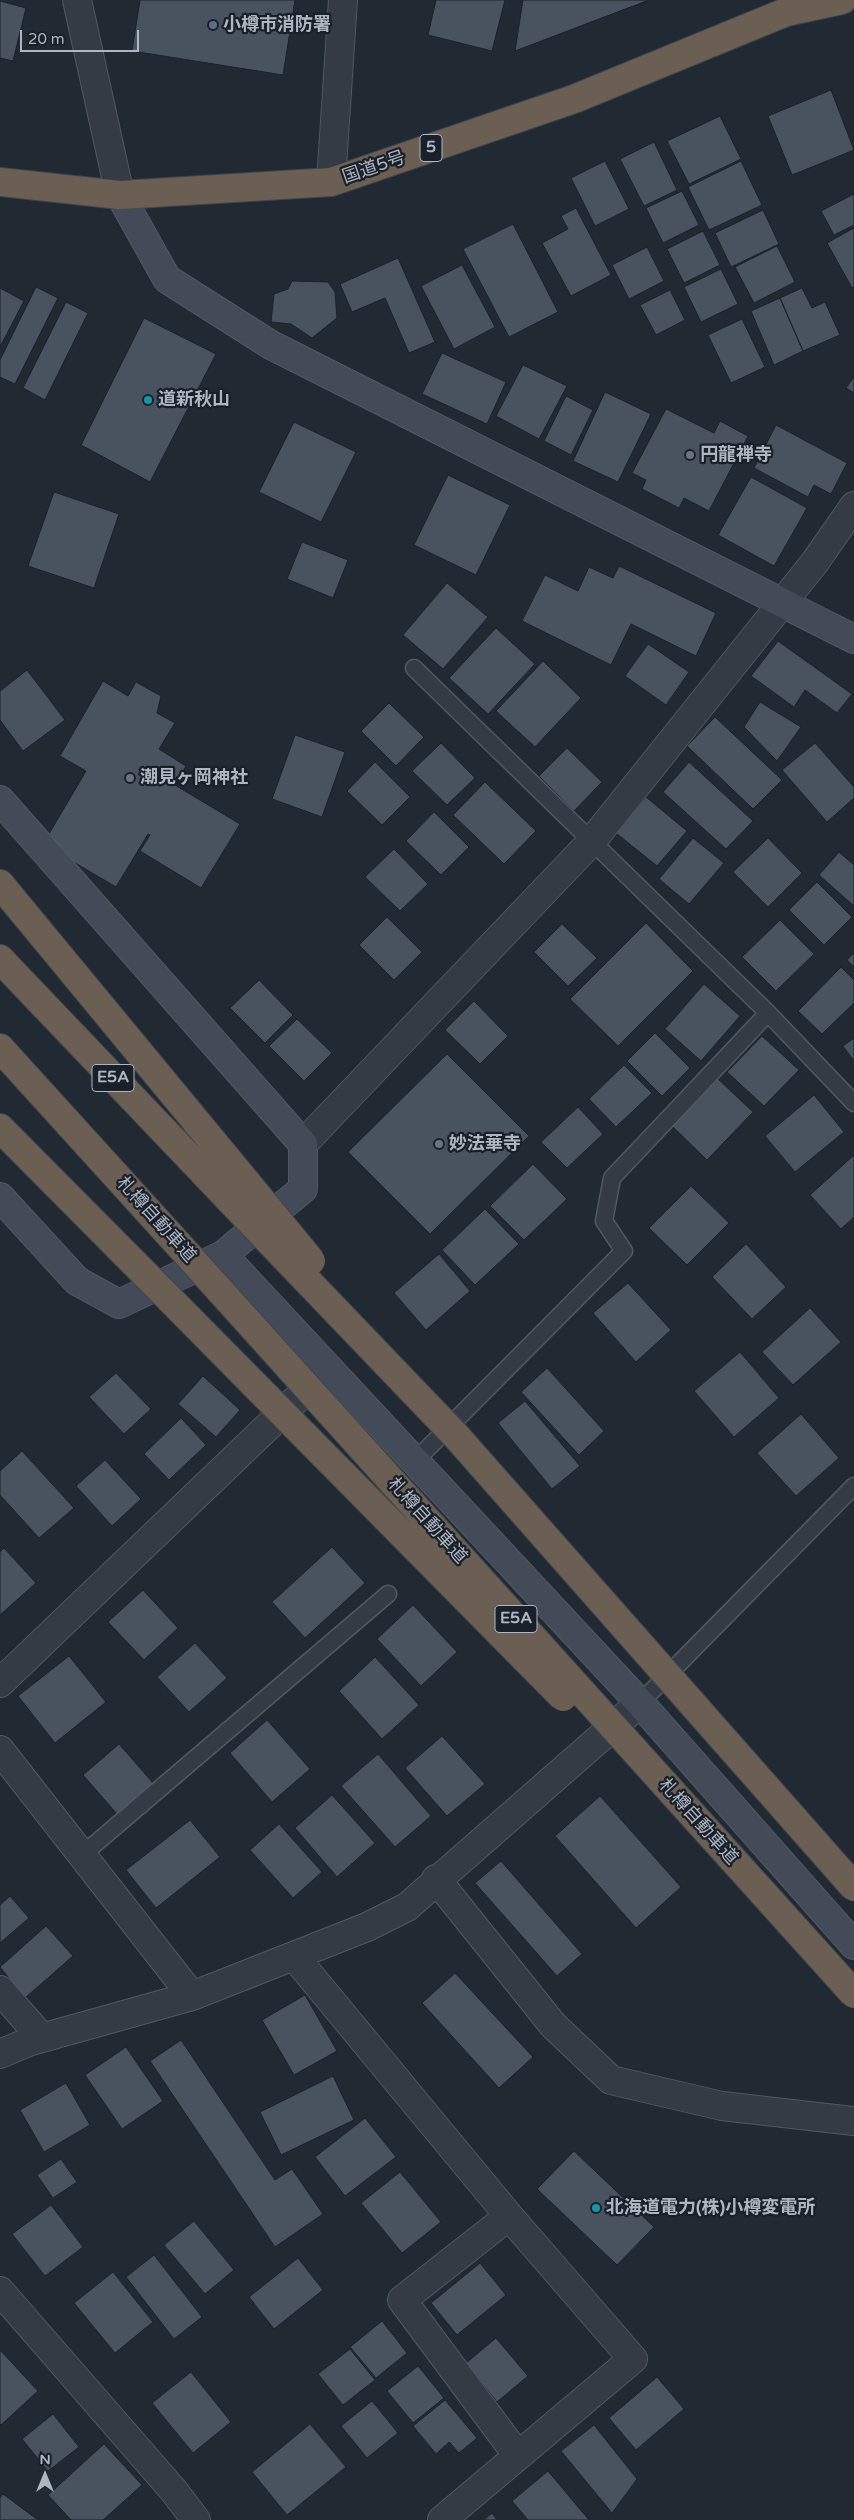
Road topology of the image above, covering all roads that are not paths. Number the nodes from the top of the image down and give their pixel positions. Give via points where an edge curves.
1 (77, 0) edge
2 (343, 0) edge
3 (842, 0) edge
4 (0, 182) edge
5 (331, 182) junction
6 (120, 195) junction
7 (854, 506) edge
8 (781, 603) junction
9 (854, 639) edge
10 (414, 668) dead end
11 (0, 800) edge
12 (592, 841) junction
13 (0, 884) edge
14 (0, 960) edge
15 (768, 1013) junction
16 (0, 1048) edge
17 (854, 1103) edge
18 (0, 1128) edge
19 (304, 1144) junction
20 (237, 1190) junction
21 (0, 1197) edge
22 (223, 1255) junction
23 (328, 1370) junction
24 (415, 1462) junction
25 (854, 1486) edge
26 (388, 1594) dead end
27 (0, 1683) edge
28 (640, 1703) junction
29 (0, 1750) edge
30 (82, 1855) junction
31 (436, 1879) junction
32 (754, 1883) junction
33 (854, 1887) edge
34 (854, 1945) edge
35 (294, 1956) junction
36 (0, 1990) edge
37 (854, 1994) edge
38 (192, 1996) junction
39 (42, 2038) junction
40 (0, 2054) edge
41 (854, 2121) edge
42 (509, 2216) junction
43 (0, 2291) edge
44 (518, 2456) junction
45 (196, 2520) edge
46 (442, 2520) edge

1 - 6 street
2 - 5 street
3 - 5 highway, 国道5号 / 5 via 786,12 574,99
4 - 6 highway, 国道5号 / 5
5 - 6 highway, 国道5号 / 5
6 - 8 street via 167,279 270,345
7 - 8 street via 815,562
8 - 9 street
8 - 12 street
10 - 12 lane
11 - 19 street
12 - 15 lane
12 - 19 street
13 - 20 highway
14 - 20 highway, E5A
15 - 17 lane
15 - 24 lane via 612,1178 604,1221 624,1251
16 - 32 highway, 札樽自動車道 / E5A, bridge
18 - 32 highway, bridge via 622,1757
19 - 22 street via 304,1189
20 - 33 highway, E5A, bridge
21 - 22 street via 77,1281 119,1304
22 - 23 street
23 - 24 street
23 - 27 street
24 - 28 street
25 - 28 lane
26 - 30 lane
28 - 31 street
28 - 34 street
29 - 30 street
30 - 38 street
31 - 35 street via 407,1907
31 - 41 street via 553,2025 611,2080 722,2106
32 - 37 highway, 札樽自動車道 / E5A, bridge
35 - 38 street
35 - 42 street
36 - 39 street
38 - 39 street
39 - 40 street
42 - 44 street via 402,2300
42 - 44 street via 633,2359
43 - 45 street
44 - 46 street

